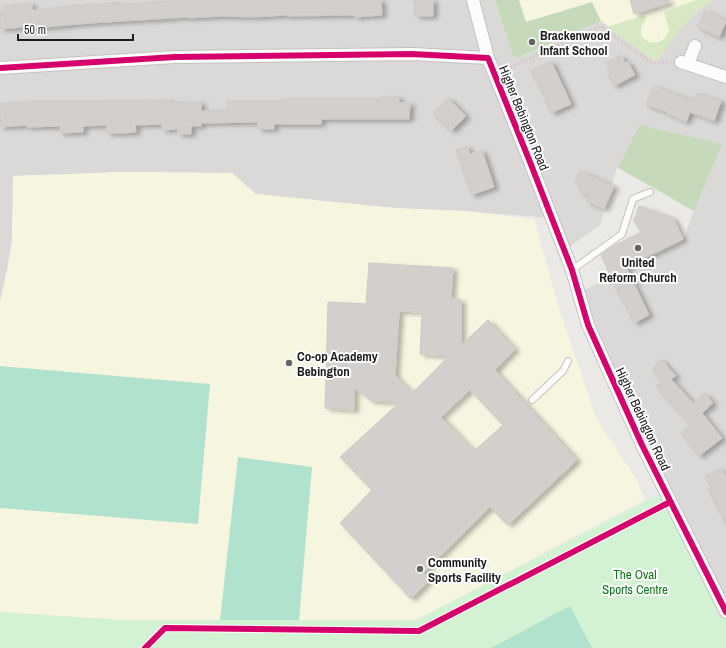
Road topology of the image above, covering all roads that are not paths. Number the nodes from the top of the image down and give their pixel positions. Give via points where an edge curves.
1 (474, 0) edge
2 (695, 46) dead end
3 (488, 58) junction
4 (0, 68) edge
5 (726, 77) edge
6 (650, 192) dead end
7 (572, 270) junction
8 (568, 360) dead end
9 (532, 400) dead end
10 (726, 612) edge

1 - 3 street
2 - 5 street via 685,63
3 - 4 street, Higher Bebington Road via 412,54 175,57
3 - 7 street, Higher Bebington Road
6 - 7 lane via 633,199 622,234
7 - 10 street, Higher Bebington Road via 588,325 642,445
8 - 9 lane via 563,371

